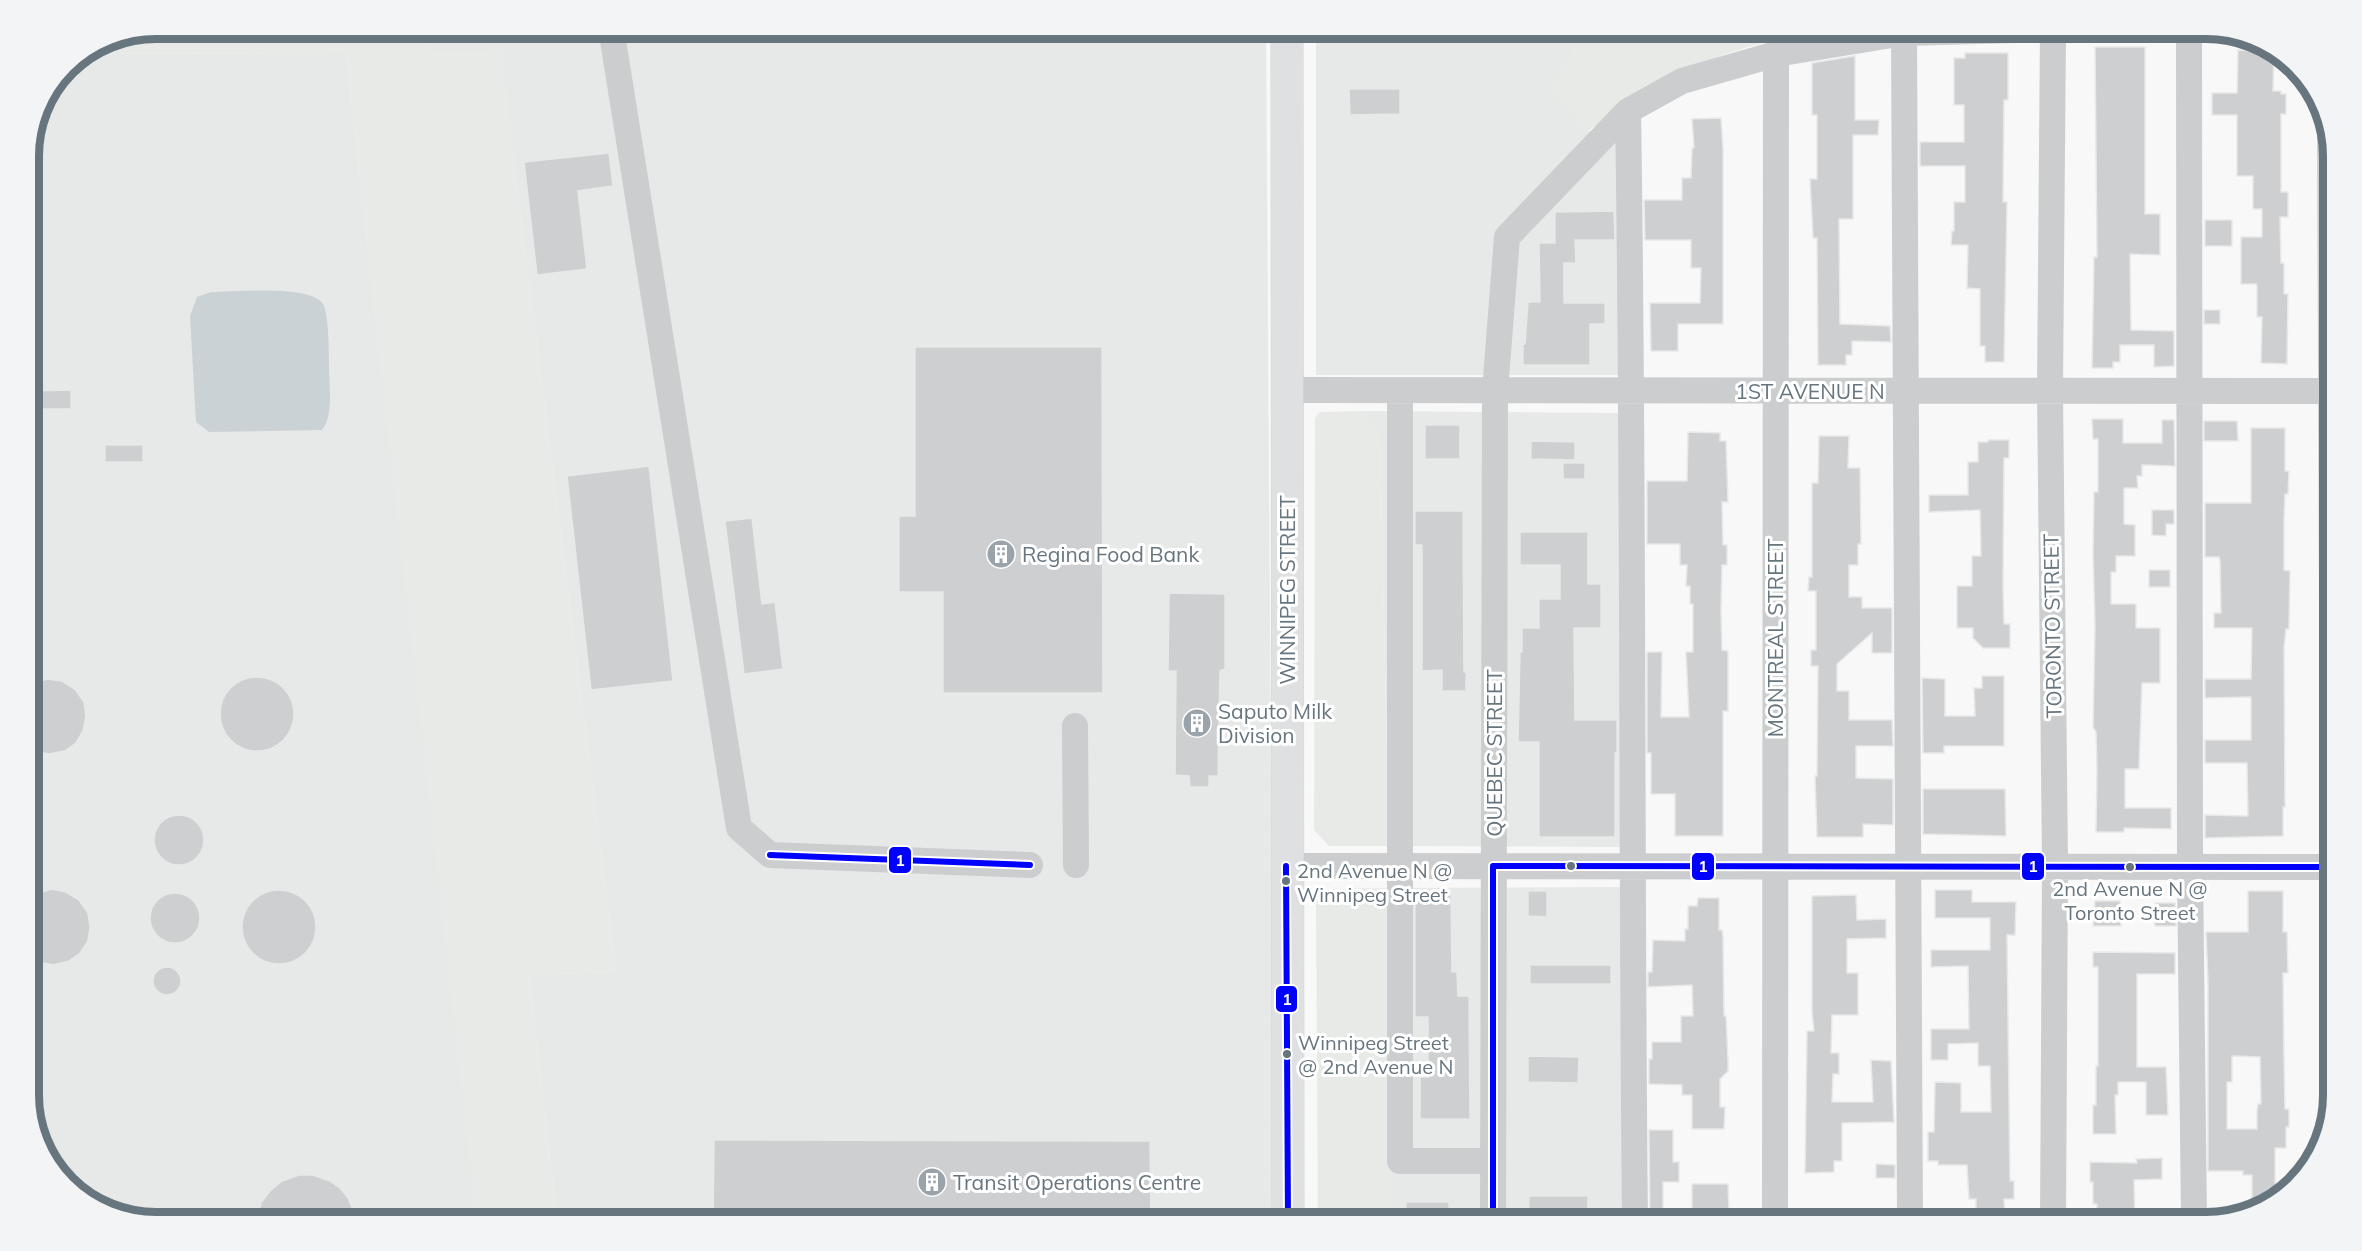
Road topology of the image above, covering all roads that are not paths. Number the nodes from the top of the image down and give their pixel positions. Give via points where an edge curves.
1 (613, 39) edge
2 (1287, 39) edge
3 (1867, 39) edge
4 (1904, 39) edge
5 (2053, 39) edge
6 (2189, 39) edge
7 (1776, 54) junction
8 (1628, 111) junction
9 (1287, 390) junction
10 (1400, 391) junction
11 (1495, 391) junction
12 (1632, 391) junction
13 (1774, 391) junction
14 (1905, 391) junction
15 (2050, 391) junction
16 (2191, 391) junction
17 (2323, 391) edge
18 (1075, 726) dead end
19 (1030, 865) dead end
20 (1076, 865) dead end
21 (1400, 865) junction
22 (1286, 866) junction
23 (1493, 866) junction
24 (1631, 866) junction
25 (1775, 866) junction
26 (1910, 866) junction
27 (2055, 866) junction
28 (2190, 867) junction
29 (2323, 867) edge
30 (1493, 1161) junction
31 (1288, 1212) edge
32 (1493, 1212) edge
33 (1635, 1212) edge
34 (1775, 1212) edge
35 (1910, 1212) edge
36 (2053, 1212) edge
37 (2194, 1212) edge

1 - 19 street via 740,828 770,855
2 - 9 main road, WINNIPEG STREET
3 - 7 street, QUEBEC STREET
4 - 14 street
5 - 15 street, TORONTO STREET
6 - 16 street
7 - 8 street, QUEBEC STREET via 1682,81
7 - 13 street, MONTREAL STREET
8 - 11 street, QUEBEC STREET via 1507,237
8 - 12 street
9 - 10 street, 1ST AVENUE N
9 - 22 main road, WINNIPEG STREET
10 - 11 street, 1ST AVENUE N
10 - 21 street
11 - 12 street, 1ST AVENUE N
11 - 23 street, QUEBEC STREET
12 - 13 street, 1ST AVENUE N
12 - 24 street
13 - 14 street, 1ST AVENUE N
13 - 25 street, MONTREAL STREET
14 - 15 street, 1ST AVENUE N
14 - 26 street
15 - 16 street, 1ST AVENUE N
15 - 27 street, TORONTO STREET
16 - 17 street, 1ST AVENUE N
16 - 28 street
18 - 20 street
21 - 22 street
21 - 23 street
21 - 30 street via 1400,1161
22 - 31 main road, WINNIPEG STREET
23 - 24 street
23 - 30 street, QUEBEC STREET
24 - 25 street
24 - 33 street
25 - 26 street
25 - 34 street, MONTREAL STREET
26 - 27 street
26 - 35 street
27 - 28 street
27 - 36 street, TORONTO STREET
28 - 29 street
28 - 37 street
30 - 32 street, QUEBEC STREET

